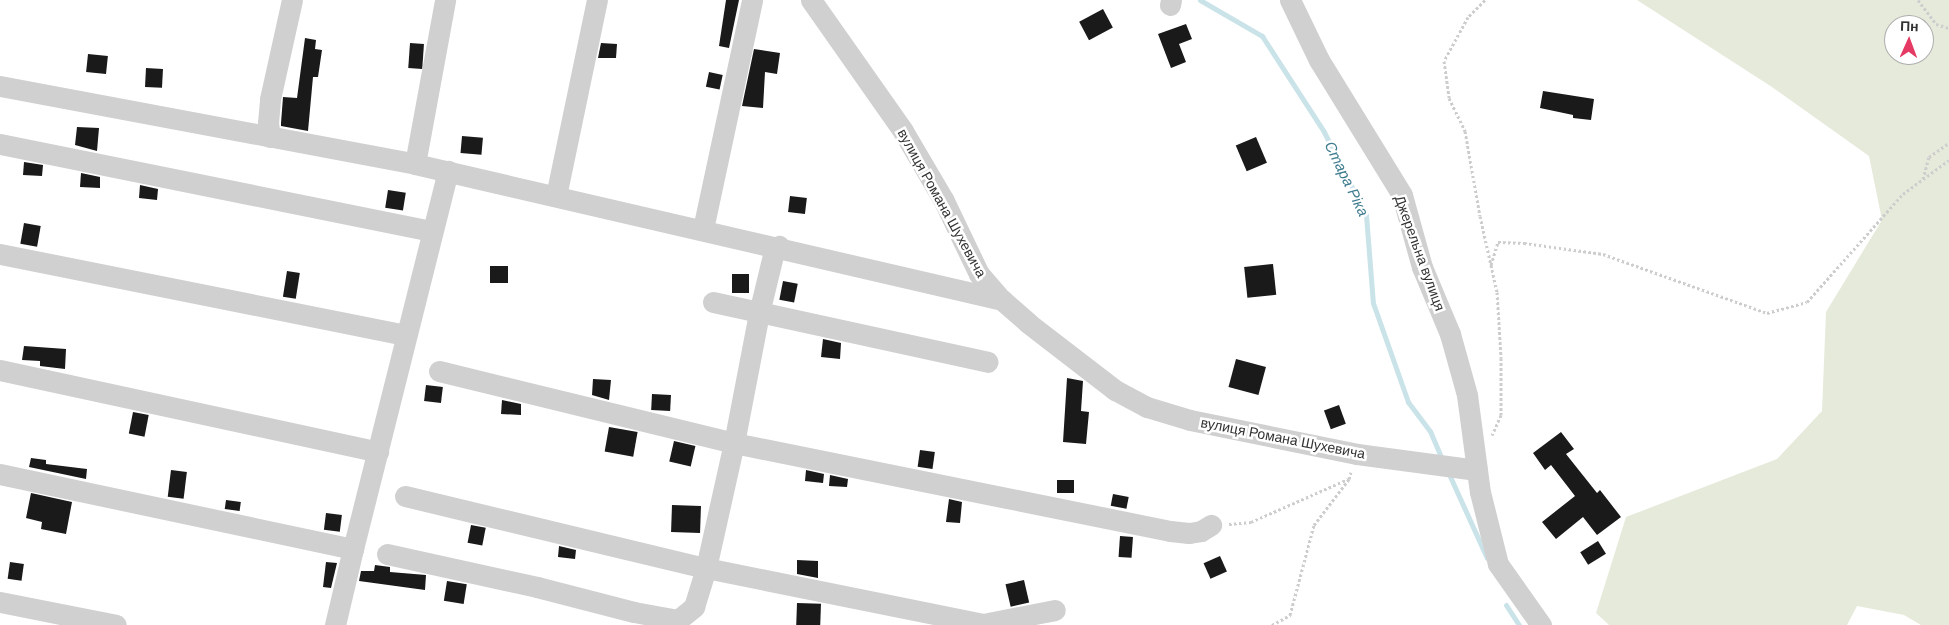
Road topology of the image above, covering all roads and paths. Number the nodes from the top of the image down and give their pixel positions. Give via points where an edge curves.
1 (292, 0) edge
2 (445, 0) edge
3 (597, 0) edge
4 (752, 0) edge
5 (811, 0) edge
6 (1290, 0) edge
7 (1485, 0) edge
8 (1918, 0) edge
9 (1949, 28) edge
10 (0, 86) edge
11 (270, 137) junction
12 (0, 144) edge
13 (1949, 144) edge
14 (1949, 160) edge
15 (415, 164) junction
16 (448, 171) junction
17 (1923, 180) junction
18 (556, 196) junction
19 (703, 229) junction
20 (431, 231) junction
21 (779, 246) junction
22 (0, 254) edge
23 (1491, 264) junction
24 (1002, 300) junction
25 (713, 302) dead end
26 (759, 313) junction
27 (406, 335) junction
28 (988, 362) dead end
29 (0, 370) edge
30 (439, 371) dead end
31 (1489, 442) dead end
32 (734, 443) junction
33 (378, 452) junction
34 (1357, 454) junction
35 (1469, 468) junction
36 (0, 474) edge
37 (1349, 479) junction
38 (405, 496) dead end
39 (1211, 525) joint
40 (353, 549) junction
41 (388, 554) dead end
42 (706, 568) junction
43 (0, 602) edge
44 (1055, 610) dead end
45 (116, 625) edge
46 (335, 625) edge
47 (1272, 625) edge
48 (1541, 625) edge

1 - 11 street via 270,99
2 - 15 street
3 - 18 street
4 - 19 street
5 - 24 street, вулиця Романа Шухевича via 903,132 944,201 979,274
6 - 35 street, Джерельна вулиця via 1319,60 1402,195 1422,267 1450,334 1465,386
7 - 23 path via 1468,17 1444,61 1449,98 1465,131
8 - 9 path via 1936,24
10 - 11 street
11 - 15 street
12 - 20 street
13 - 17 path via 1929,157
14 - 17 path
15 - 16 street
16 - 18 street
16 - 20 street
17 - 23 path via 1903,194 1807,302 1767,313 1603,254 1498,242
18 - 19 street
19 - 21 street
20 - 27 street
21 - 24 street
21 - 26 street via 773,255
22 - 27 street
23 - 31 path via 1497,292 1501,415
24 - 34 street, вулиця Романа Шухевича via 1115,390 1146,406 1190,420
25 - 26 street
26 - 28 street
26 - 32 street
27 - 33 street
29 - 33 street
30 - 32 street
32 - 39 street via 1170,531 1189,534
32 - 42 street
33 - 40 street
34 - 35 street, вулиця Романа Шухевича
34 - 37 path
35 - 48 street, Джерельна вулиця via 1480,492 1498,564
36 - 40 street
37 - 39 path via 1251,522
37 - 47 path via 1314,525 1290,615
38 - 42 street
40 - 46 street
41 - 42 street via 678,620 694,607
42 - 44 street via 983,624
43 - 45 street

